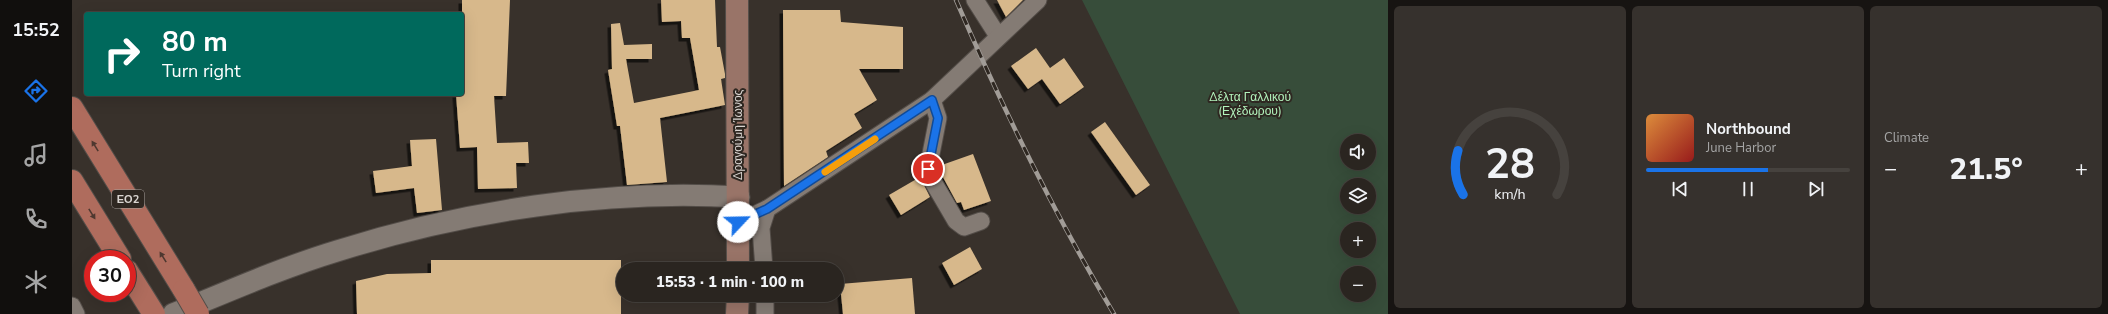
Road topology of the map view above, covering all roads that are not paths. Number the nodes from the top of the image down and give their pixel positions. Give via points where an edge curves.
1 (737, 0) edge
2 (975, 0) edge
3 (1038, 0) edge
4 (998, 36) junction
5 (932, 100) junction
6 (72, 108) edge
7 (72, 181) edge
8 (739, 197) junction
9 (767, 209) junction
10 (981, 221) dead end
11 (738, 222) junction
12 (114, 250) edge
13 (738, 262) edge
14 (764, 262) edge
15 (136, 285) edge
16 (738, 302) edge
17 (765, 302) edge
18 (72, 306) edge
19 (151, 309) edge
20 (76, 314) edge
21 (173, 314) edge
22 (198, 314) edge
23 (738, 314) edge
24 (765, 314) edge

1 - 8 main road, Δραγούμη Ίωνος
2 - 4 street
3 - 4 street
4 - 5 street
5 - 9 street
5 - 10 street via 938,118 928,169 932,180 956,221 964,227
22 -> 6 main road, ΕΟ2, bridge
7 -> 12 main road
8 - 11 main road, Δραγούμη Ίωνος
8 - 21 street via 639,196 468,216 336,251
9 - 11 street
9 - 14 street via 762,228
11 - 13 main road, Δραγούμη Ίωνος
15 - 19 main road
16 - 23 main road
17 - 24 street
18 - 20 street

